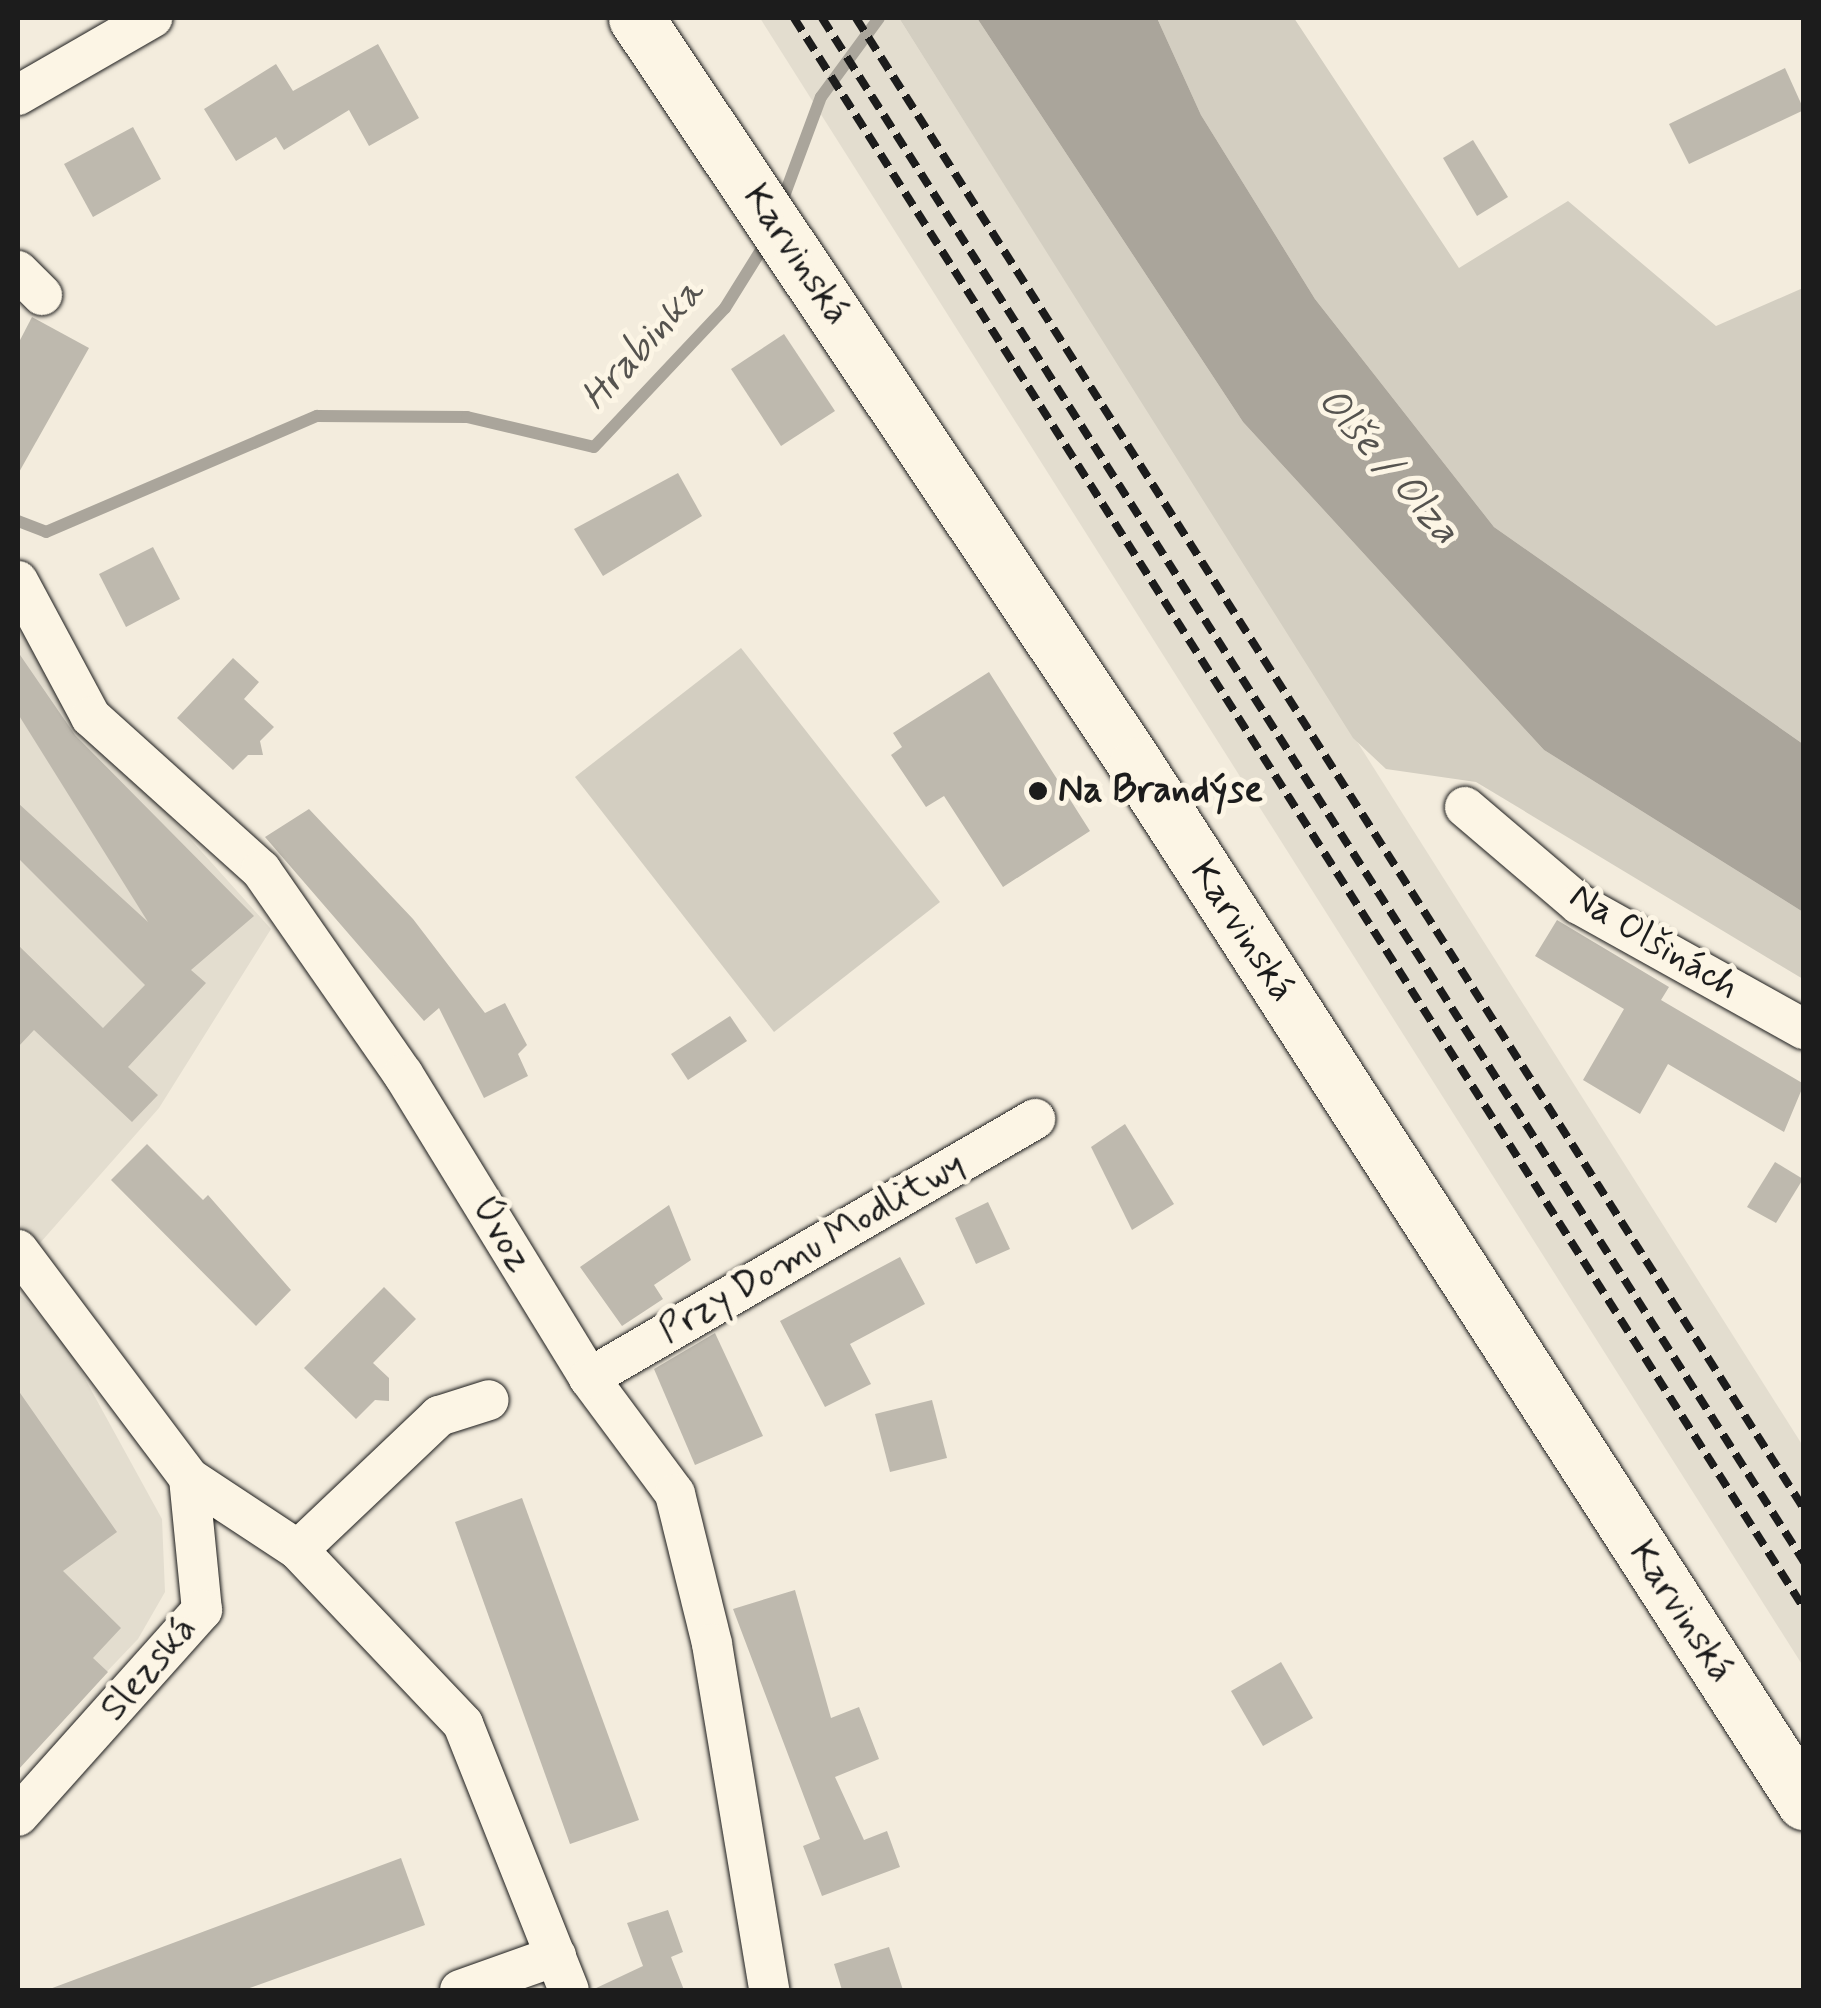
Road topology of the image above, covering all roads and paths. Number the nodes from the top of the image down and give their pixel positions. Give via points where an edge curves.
1 (152, 18) edge
2 (636, 18) edge
3 (18, 95) edge
4 (18, 581) edge
5 (1465, 807) dead end
6 (1804, 1028) edge
7 (1035, 1119) dead end
8 (18, 1250) edge
9 (589, 1378) junction
10 (488, 1400) dead end
11 (189, 1478) junction
12 (298, 1550) junction
13 (1804, 1802) edge
14 (18, 1816) edge
15 (563, 1973) edge
16 (460, 1990) edge
17 (769, 1990) edge

1 - 3 street
2 - 13 main road, Karvinská
4 - 9 street, Úvoz via 91,716 262,870 403,1074
5 - 6 street, Na Olšinách via 1579,904
7 - 9 street, Przy Domu Modlitwy
8 - 11 street
9 - 17 street, Úvoz via 675,1494 712,1644
10 - 12 street via 439,1416
11 - 12 street
11 - 14 street, Slezská via 202,1610
12 - 15 street via 464,1724
15 - 16 street

